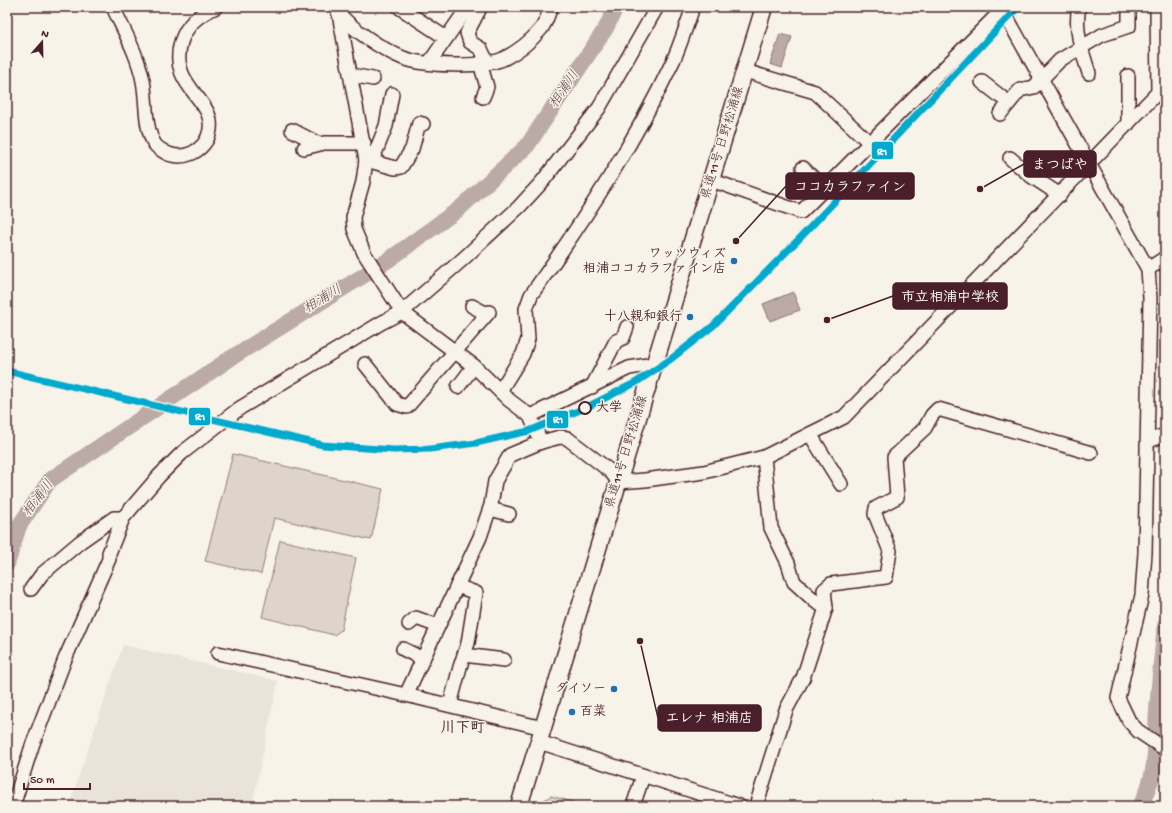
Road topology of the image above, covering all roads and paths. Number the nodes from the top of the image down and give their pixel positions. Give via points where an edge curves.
1 (114, 7) edge
2 (216, 7) edge
3 (399, 7) edge
4 (551, 7) edge
5 (657, 7) edge
6 (691, 7) edge
7 (764, 7) edge
8 (1078, 7) edge
9 (1129, 7) edge
10 (1157, 7) edge
11 (475, 8) edge
12 (1002, 8) edge
13 (337, 10) edge
14 (446, 38) junction
15 (1080, 48) junction
16 (429, 63) junction
17 (484, 63) junction
18 (745, 70) junction
19 (1089, 73) dead end
20 (351, 75) junction
21 (1128, 76) dead end
22 (1041, 78) junction
23 (373, 79) dead end
24 (982, 82) dead end
25 (1162, 88) edge
26 (488, 90) dead end
27 (392, 94) dead end
28 (1009, 103) junction
29 (1000, 114) dead end
30 (423, 124) dead end
31 (1128, 124) junction
32 (292, 130) dead end
33 (364, 143) junction
34 (870, 143) junction
35 (319, 144) junction
36 (304, 148) dead end
37 (1010, 158) dead end
38 (369, 160) junction
39 (1089, 165) junction
40 (803, 168) dead end
41 (711, 180) junction
42 (824, 189) junction
43 (1060, 195) junction
44 (1165, 258) edge
45 (1148, 268) junction
46 (472, 306) dead end
47 (401, 309) junction
48 (627, 327) dead end
49 (455, 351) junction
50 (365, 364) dead end
51 (654, 364) junction
52 (474, 366) junction
53 (458, 387) dead end
54 (592, 387) junction
55 (500, 391) junction
56 (530, 416) junction
57 (810, 434) junction
58 (1165, 435) edge
59 (1148, 441) junction
60 (541, 442) junction
61 (1091, 453) dead end
62 (764, 457) junction
63 (619, 482) junction
64 (841, 484) dead end
65 (490, 509) junction
66 (509, 514) dead end
67 (123, 518) junction
68 (457, 586) junction
69 (31, 589) dead end
70 (826, 608) junction
71 (409, 624) dead end
72 (438, 626) junction
73 (403, 649) dead end
74 (218, 653) dead end
75 (464, 655) junction
76 (423, 659) junction
77 (504, 660) dead end
78 (406, 695) junction
79 (450, 705) junction
80 (541, 735) junction
81 (1165, 749) edge
82 (643, 776) junction
83 (13, 806) edge
84 (519, 806) edge
85 (633, 806) edge
86 (739, 806) edge
87 (756, 806) edge

1 - 2 street via 141,73 151,136 155,145 170,156 183,157 203,146 210,130 208,115 179,71 178,54 184,32 195,18
3 - 14 street
4 - 17 street via 542,28 520,49 501,59
5 - 47 street via 599,108 542,182 469,254
6 - 55 street via 673,60 642,122 601,193 531,295 526,309 528,338 523,354
7 - 18 main road, 県道11号 日野松浦線
8 - 15 street
9 - 15 street via 1129,26 1102,35
10 - 25 street
11 - 14 street
11 - 17 street via 467,33 470,42 481,49
12 - 22 street
12 - 34 street
13 - 16 street via 361,32 384,48 403,58
13 - 20 street
14 - 16 street
15 - 19 street
15 - 22 street via 1060,60
16 - 17 street
17 - 26 street
18 - 34 street via 815,92
18 - 41 main road, 県道11号 日野松浦線
20 - 23 street
20 - 33 street
21 - 31 street
22 - 28 street via 1034,87 1020,90
22 - 39 street
24 - 28 street
25 - 31 street
27 - 38 street via 386,126
28 - 29 street
30 - 38 street via 419,123 412,149 401,167 395,168
31 - 39 street
32 - 35 street
33 - 35 street
33 - 38 street
34 - 42 street
35 - 36 street
37 - 43 street
38 - 47 street via 353,217 354,229 364,253
39 - 43 street
39 - 45 street
40 - 42 street
41 - 42 street via 801,212
41 - 51 main road, 県道11号 日野松浦線
43 - 57 street via 861,402 844,417
44 - 45 street
45 - 59 street
46 - 49 street via 488,313
47 - 49 street
47 - 67 street via 240,408 182,453
48 - 54 street via 623,338 616,341
49 - 50 street via 407,406 397,404
49 - 52 street
51 - 54 street via 629,368
51 - 63 main road, 県道11号 日野松浦線
52 - 53 street
52 - 55 street
54 - 56 street
55 - 56 street
56 - 60 street
57 - 62 street
57 - 64 street
58 - 59 street
59 - 81 street via 1142,595 1118,698 1138,731
60 - 63 street via 560,437 567,438 610,470
60 - 65 street via 510,454 495,481
61 - 70 street via 938,409 925,428 894,457 897,497 876,508 875,514 890,550 886,577 831,584 824,590
62 - 63 street via 704,472
62 - 70 street via 771,528 794,582
63 - 80 main road, 県道11号 日野松浦線
65 - 66 street
65 - 68 street
67 - 69 street via 114,518 80,542 42,574
67 - 83 street via 109,553 110,559 65,659 32,746
68 - 72 street
68 - 75 street via 476,593
70 - 87 street via 803,678 786,710
71 - 72 street via 420,618
72 - 76 street
73 - 76 street
74 - 78 street
75 - 77 street
75 - 79 street
76 - 78 street
78 - 79 street
79 - 80 street
80 - 82 street
80 - 84 main road, 県道11号 日野松浦線
82 - 85 street
82 - 86 street

